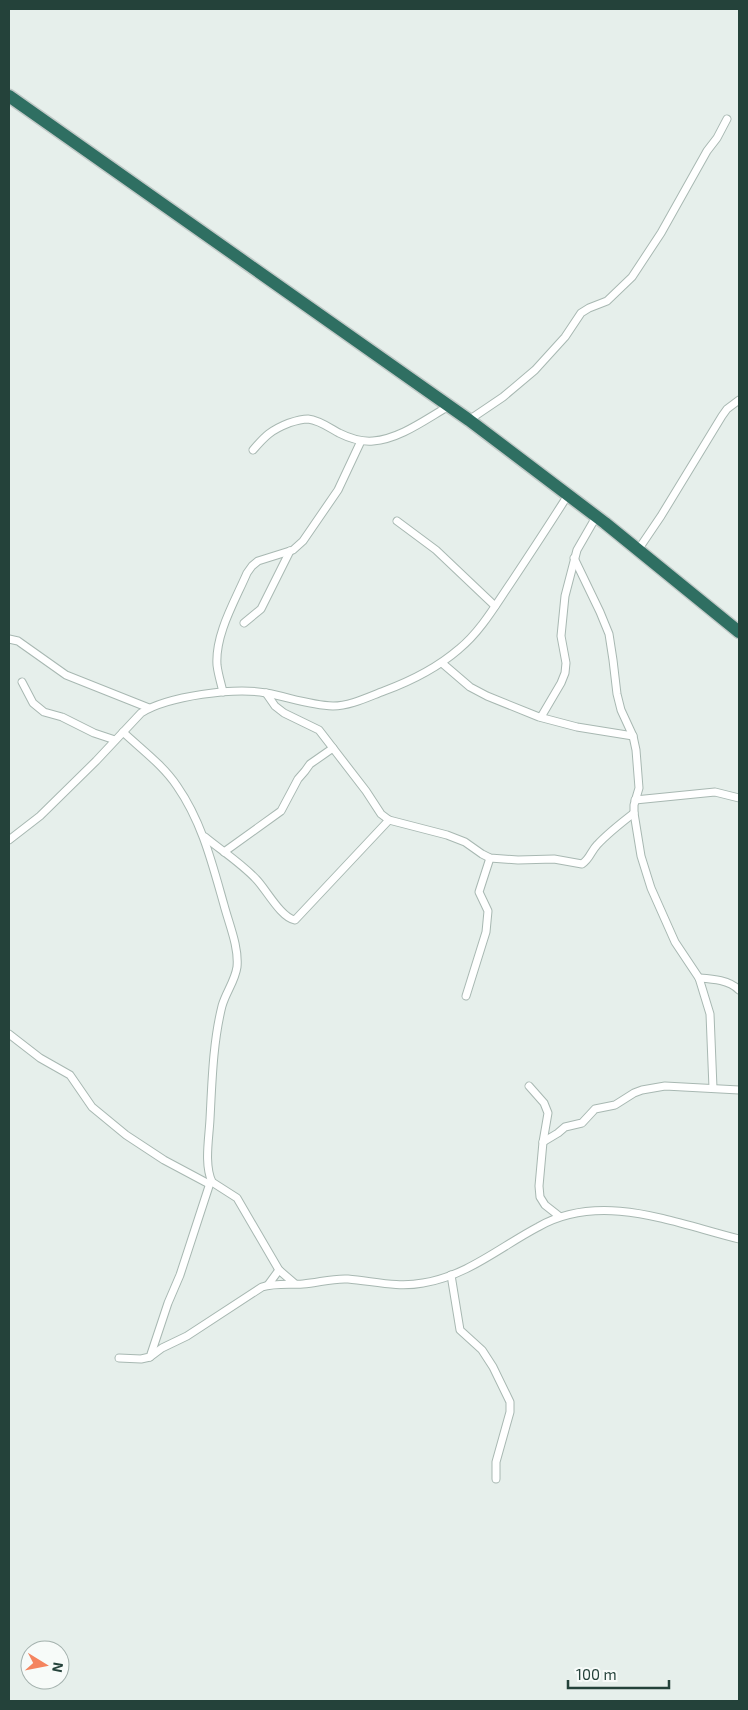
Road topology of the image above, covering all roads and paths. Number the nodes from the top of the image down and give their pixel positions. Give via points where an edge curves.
1 (9, 96) edge
2 (727, 119) dead end
3 (739, 400) edge
4 (449, 405) junction
5 (469, 420) junction
6 (361, 441) junction
7 (253, 450) dead end
8 (568, 495) junction
9 (596, 517) junction
10 (397, 521) dead end
11 (638, 550) junction
12 (290, 551) junction
13 (574, 558) junction
14 (495, 606) junction
15 (244, 623) dead end
16 (739, 632) edge
17 (9, 638) edge
18 (442, 663) junction
19 (22, 682) dead end
20 (222, 692) junction
21 (266, 693) junction
22 (150, 708) junction
23 (541, 717) junction
24 (123, 732) junction
25 (633, 736) junction
26 (115, 740) junction
27 (332, 748) junction
28 (739, 798) edge
29 (635, 800) junction
30 (634, 812) junction
31 (389, 820) junction
32 (204, 837) junction
33 (9, 840) edge
34 (224, 852) junction
35 (490, 858) junction
36 (699, 978) junction
37 (739, 990) edge
38 (466, 996) dead end
39 (9, 1034) edge
40 (529, 1086) dead end
41 (713, 1088) junction
42 (739, 1090) edge
43 (543, 1142) junction
44 (210, 1182) junction
45 (559, 1216) junction
46 (739, 1239) edge
47 (279, 1270) junction
48 (451, 1275) junction
49 (295, 1284) junction
50 (268, 1285) junction
51 (150, 1357) junction
52 (119, 1358) dead end
53 (496, 1479) dead end

1 - 4 highway
2 - 5 street via 632,277 607,301 580,314 565,337 535,370
3 - 11 street via 722,416
4 - 5 highway
4 - 6 street via 390,438
5 - 8 highway
6 - 7 street via 314,420 301,420 275,428
6 - 12 street via 338,490 298,547
8 - 9 highway
8 - 14 street
9 - 11 highway
9 - 13 street
10 - 14 street via 436,550
11 - 16 highway
12 - 15 street via 261,609
12 - 20 street via 258,561 247,573 222,632 218,650
13 - 23 street via 562,622 565,673
13 - 25 street via 609,634 617,694
14 - 18 street via 461,648
17 - 22 street via 66,675
18 - 21 street via 397,686 359,701 335,706
18 - 23 street via 470,687
19 - 26 street via 34,703 44,712
20 - 21 street
20 - 22 street
21 - 27 street via 284,713 319,730
22 - 24 street
23 - 25 street via 577,727
24 - 26 street
24 - 32 street via 176,785
25 - 29 street via 639,784
26 - 33 street via 40,816
27 - 31 street via 381,814
27 - 34 street via 310,764 281,811
28 - 29 street via 715,792
29 - 30 street
30 - 35 street via 596,845 582,864 554,858
30 - 36 street via 641,856 651,888 675,942
31 - 34 street via 295,920 290,920 250,873
31 - 35 street via 447,835
32 - 34 street
32 - 44 street via 237,958 235,976 221,1008 213,1058 208,1150
35 - 38 street via 479,892 488,911 488,921
36 - 37 street via 732,984
36 - 41 street via 710,1014
39 - 44 street via 74,1078 92,1107 126,1134 164,1160
40 - 43 street via 547,1108
41 - 42 street
41 - 43 street via 665,1086 642,1090 615,1105 595,1110 582,1123 565,1127
43 - 45 street via 540,1197
44 - 47 street via 237,1198
44 - 51 street
45 - 46 street via 593,1210 623,1211
45 - 48 street
47 - 49 street
47 - 50 street
48 - 49 street via 403,1285 349,1279
48 - 53 street via 460,1330 482,1350 510,1402 496,1462
49 - 50 street
50 - 51 street
51 - 52 street

